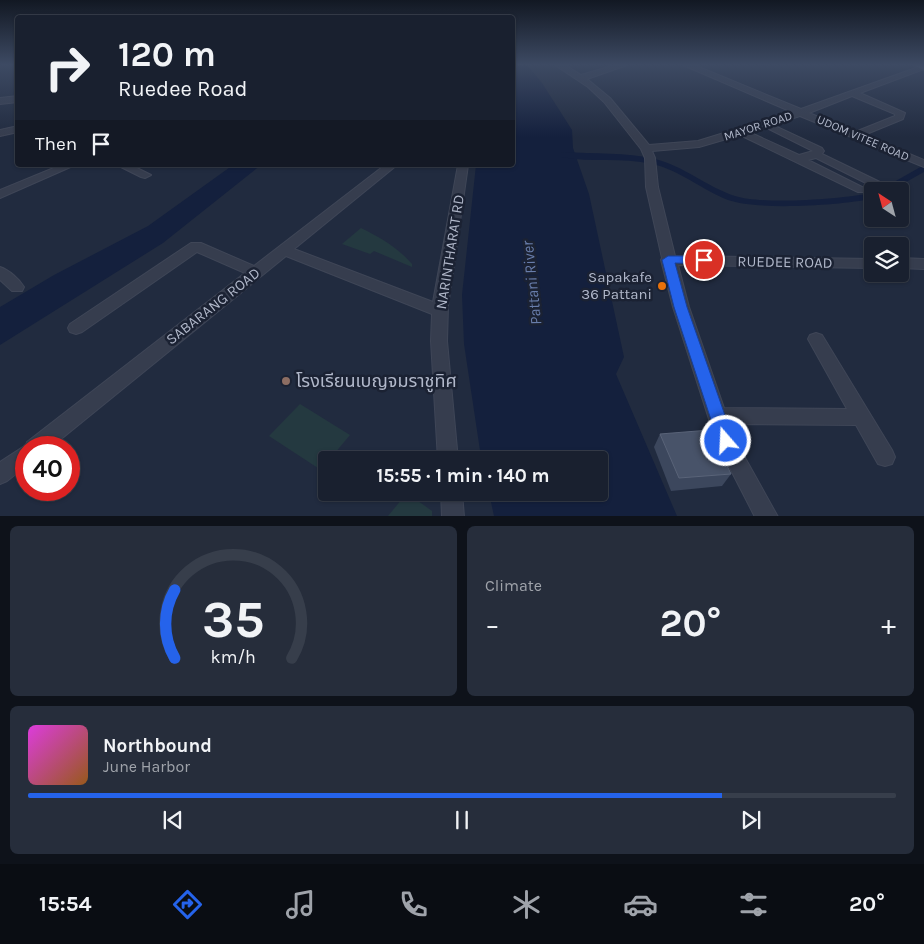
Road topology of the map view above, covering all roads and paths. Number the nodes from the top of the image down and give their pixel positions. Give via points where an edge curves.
1 (595, 89) edge
2 (746, 89) edge
3 (862, 89) edge
4 (851, 93) junction
5 (15, 99) edge
6 (0, 101) edge
7 (802, 112) junction
8 (774, 129) dead end
9 (15, 130) edge
10 (742, 132) junction
11 (0, 133) edge
12 (856, 135) junction
13 (815, 155) junction
14 (649, 157) junction
15 (797, 159) junction
16 (924, 164) edge
17 (65, 167) edge
18 (127, 167) edge
19 (389, 167) edge
20 (463, 167) edge
21 (145, 175) dead end
22 (872, 182) edge
23 (862, 190) dead end
24 (0, 194) edge
25 (284, 250) junction
26 (668, 260) junction
27 (864, 263) edge
28 (909, 263) edge
29 (924, 264) edge
30 (0, 272) edge
31 (254, 272) junction
32 (17, 287) dead end
33 (440, 311) junction
34 (76, 328) dead end
35 (816, 339) dead end
36 (717, 416) junction
37 (861, 417) junction
38 (49, 436) edge
39 (447, 451) edge
40 (885, 457) dead end
41 (15, 462) edge
42 (0, 474) edge
43 (452, 501) edge
44 (453, 516) edge
45 (767, 516) edge

1 - 14 street
2 - 7 street
3 - 4 street, MAYOR ROAD
4 - 7 street, MAYOR ROAD
4 - 12 street via 900,113 900,117
5 - 6 street
7 - 10 street, MAYOR ROAD
7 - 12 street, UDOM VITEE ROAD
8 - 13 street via 818,150
9 - 11 street
10 - 14 street, MAYOR ROAD
10 - 15 street
12 - 16 street, UDOM VITEE ROAD
13 - 15 street
13 - 22 street
14 - 26 street
15 - 23 street
17 - 24 street
18 - 21 street
19 - 25 street, SABARANG ROAD
20 - 33 street, NARINTHARAT RD
25 - 31 street, SABARANG ROAD
25 - 33 street
26 - 27 street, RUEDEE ROAD
26 - 36 street via 680,307
28 - 29 street
30 - 32 street
31 - 34 street via 196,246
31 - 38 street, SABARANG ROAD
33 - 39 street, NARINTHARAT RD via 439,341
35 - 37 street
36 - 37 street
36 - 45 street via 726,441
37 - 40 street
41 - 42 street
43 - 44 street

